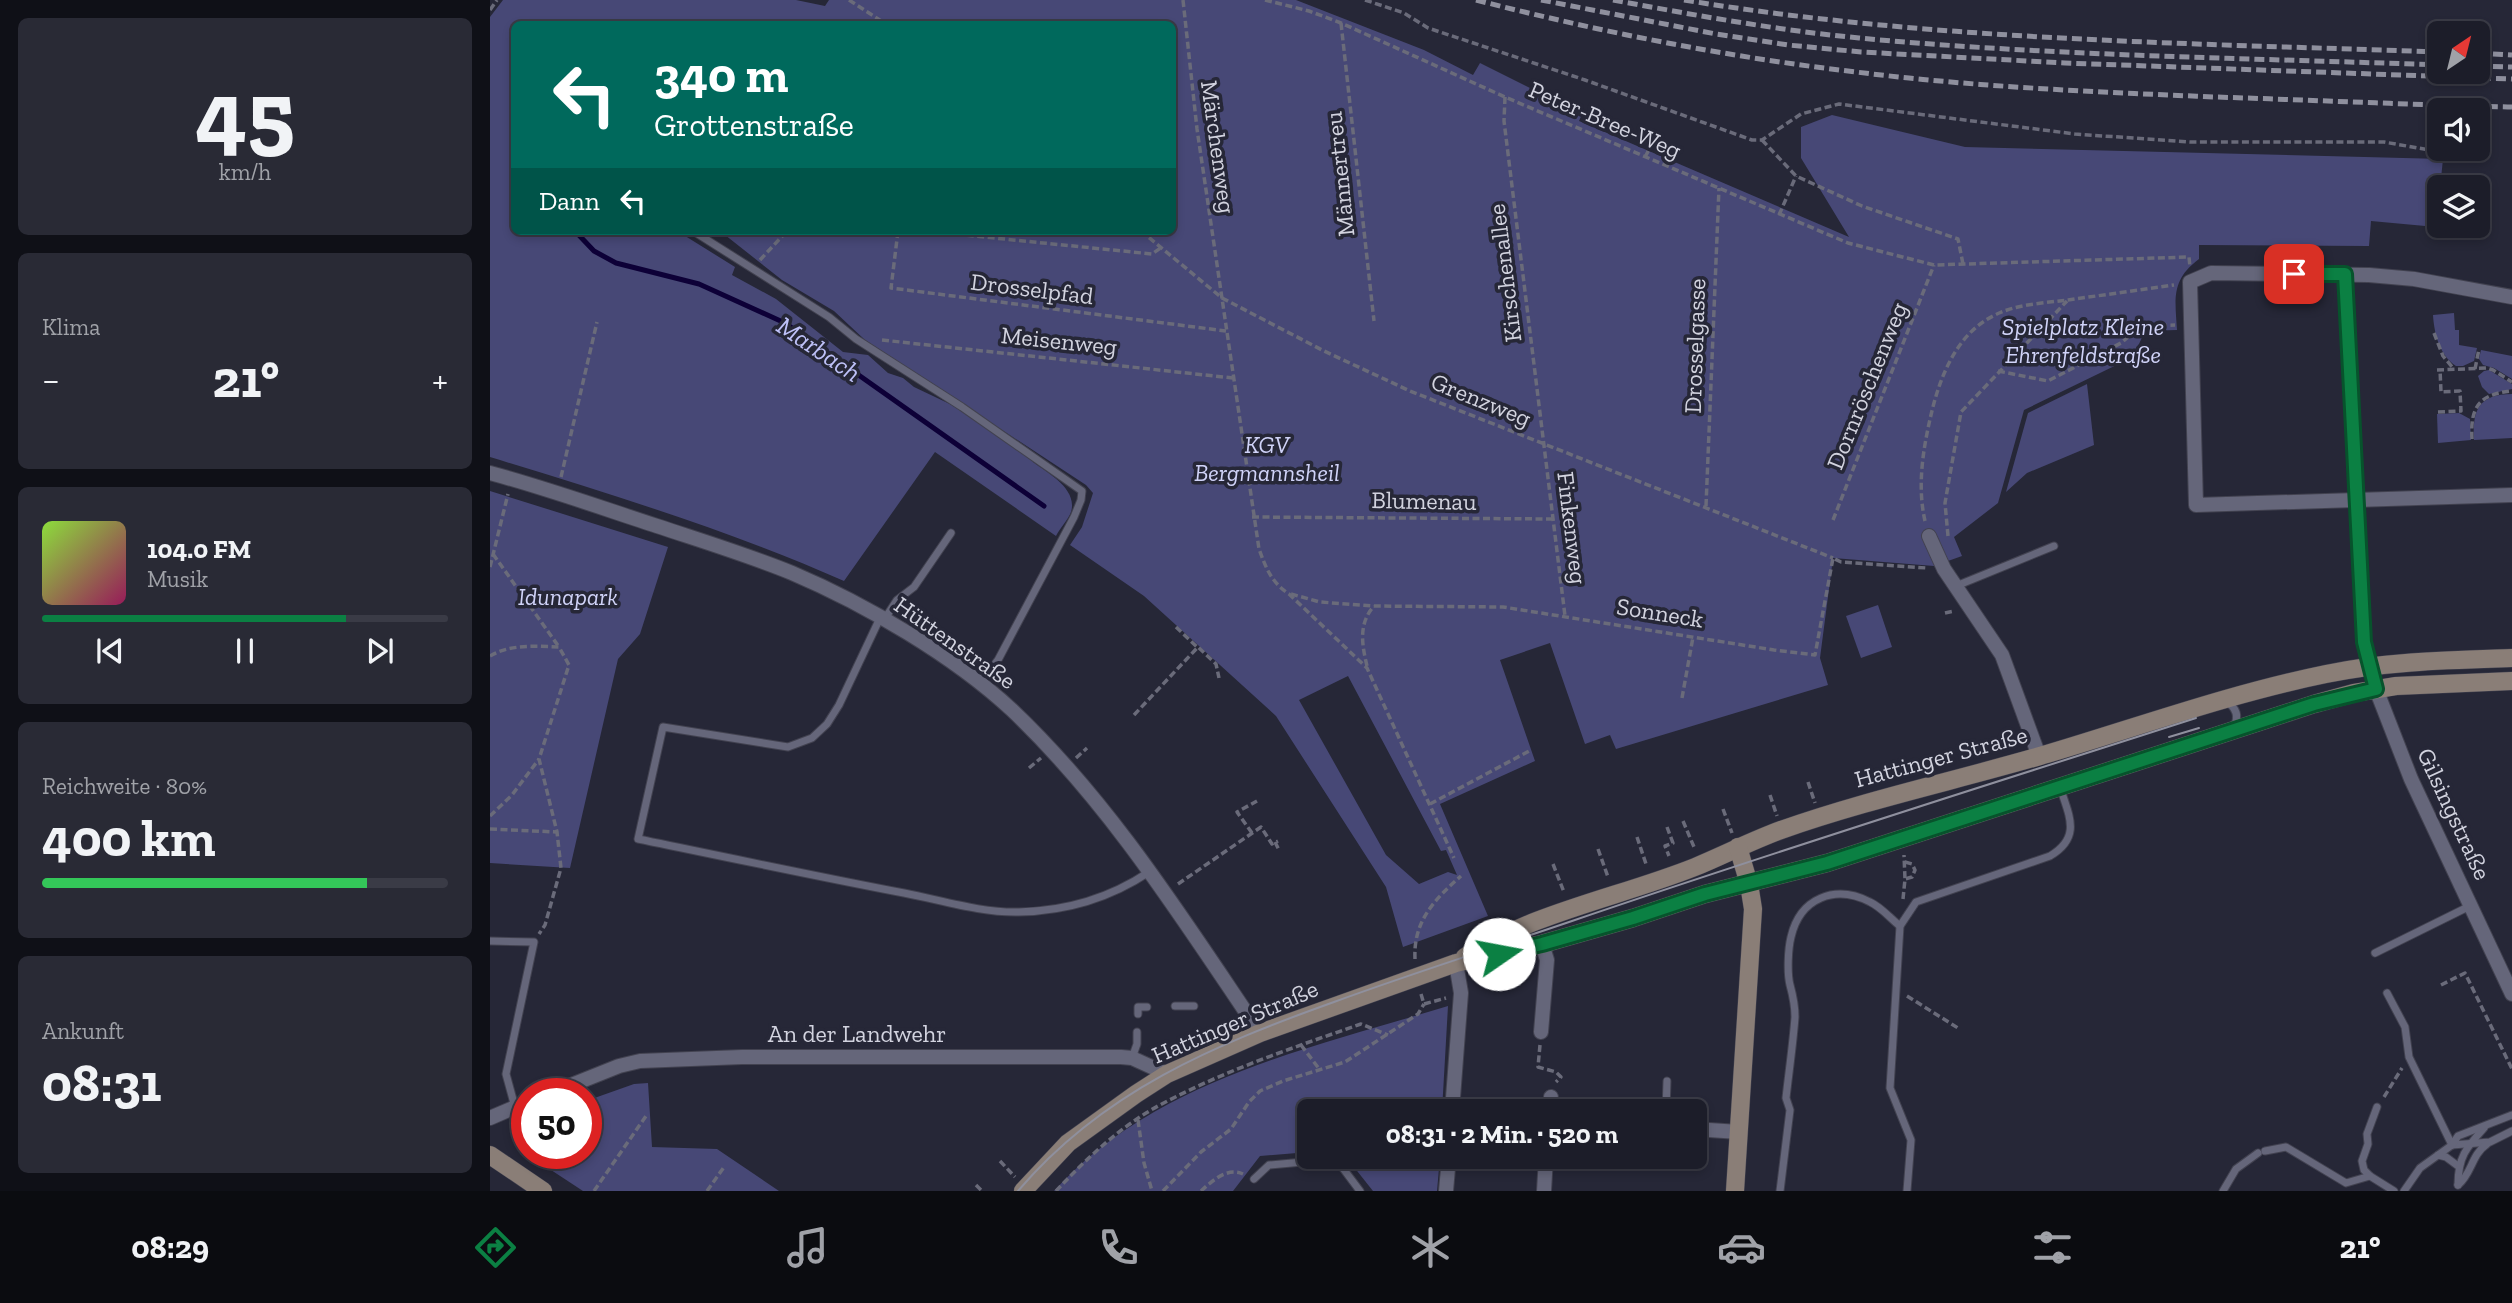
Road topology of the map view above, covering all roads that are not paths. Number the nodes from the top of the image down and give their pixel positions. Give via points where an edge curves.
1 (700, 235) edge
2 (2345, 274) junction
3 (2512, 297) edge
4 (490, 473) edge
5 (2512, 495) edge
6 (2356, 501) junction
7 (951, 533) dead end
8 (1929, 536) road end
9 (2054, 546) dead end
10 (1956, 586) junction
11 (882, 619) junction
12 (2512, 658) edge
13 (2369, 667) junction
14 (2512, 681) edge
15 (980, 683) junction
16 (2376, 689) junction
17 (2222, 699) junction
18 (2230, 732) junction
19 (2039, 756) junction
20 (2060, 787) junction
21 (1738, 847) junction
22 (1149, 872) junction
23 (1749, 884) junction
24 (2471, 905) junction
25 (1534, 923) junction
26 (1899, 926) junction
27 (490, 941) edge
28 (1542, 944) junction
29 (2375, 953) dead end
30 (1456, 963) junction
31 (2387, 993) dead end
32 (2512, 994) edge
33 (1175, 1006) dead end
34 (1194, 1006) dead end
35 (1147, 1007) dead end
36 (1138, 1014) dead end
37 (1137, 1032) dead end
38 (1541, 1032) road end
39 (1260, 1033) junction
40 (1132, 1058) junction
41 (1167, 1074) junction
42 (590, 1078) edge
43 (1667, 1081) dead end
44 (511, 1084) edge
45 (1453, 1099) edge
46 (1666, 1099) edge
47 (2378, 1107) road end
48 (511, 1109) edge
49 (2512, 1115) edge
50 (490, 1118) edge
51 (2485, 1127) junction
52 (1707, 1130) edge
53 (2512, 1131) edge
54 (1739, 1132) junction
55 (2490, 1142) junction
56 (2452, 1145) junction
57 (2469, 1145) junction
58 (490, 1155) edge
59 (2438, 1155) junction
60 (2458, 1166) junction
61 (1448, 1169) edge
62 (1545, 1169) edge
63 (2370, 1176) junction
64 (1254, 1179) road end
65 (543, 1191) edge
66 (1023, 1191) edge
67 (1360, 1191) edge
68 (1446, 1191) edge
69 (1544, 1191) edge
70 (1735, 1191) edge
71 (1780, 1191) edge
72 (1907, 1191) edge
73 (2223, 1191) edge
74 (2394, 1191) edge
75 (2404, 1191) edge

1 - 15 lane via 829,317 1082,491 1073,517 998,660
2 - 3 street via 2414,279
2 - 6 street
2 - 6 street via 2211,273 2190,282 2196,505
4 - 11 street, Hüttenstraße via 756,559
5 - 6 street
6 - 13 street
7 - 11 lane via 914,587
8 - 10 street
9 - 10 lane
10 - 19 street via 2003,655
11 - 15 street, Hüttenstraße
11 - 22 lane via 839,705 812,738 788,747 663,727 638,839 1017,912 1099,898
12 - 13 main road, Hattinger Straße
13 - 16 main road
13 - 17 main road, Hattinger Straße
14 - 16 main road, Hattinger Straße
15 - 22 street, Hüttenstraße via 1065,767
16 - 18 main road, Hattinger Straße
16 - 24 street, Gilsingstraße via 2411,779
17 - 18 lane via 2232,705 2237,716
17 - 19 main road, Hattinger Straße
18 - 20 main road, Hattinger Straße
19 - 21 main road, Hattinger Straße via 1871,801
20 - 23 main road, Hattinger Straße
20 - 26 lane via 2071,830 2062,848 1916,902
21 - 23 main road
21 - 25 main road, Hattinger Straße via 1695,867
22 - 39 street, Hüttenstraße
23 - 28 main road, Hattinger Straße
23 - 54 main road via 1753,909
24 - 29 lane
24 - 32 street, Gilsingstraße
25 - 28 main road
25 - 30 main road, Hattinger Straße via 1489,941
26 - 71 lane via 1872,902 1854,895 1821,897 1810,902 1799,917 1791,937 1789,983 1795,1015
26 - 72 lane via 1890,1088 1910,1140
27 - 44 lane via 534,942 506,1074
28 - 30 main road, Hattinger Straße
28 - 38 street via 1547,960
30 - 39 main road, Hattinger Straße
30 - 45 street via 1461,993
31 - 56 lane via 2405,1027 2409,1057
33 - 34 lane
35 - 36 lane via 1138,1007
37 - 40 lane
39 - 41 main road, Hattinger Straße
40 - 41 street, An der Landwehr
40 - 42 street, An der Landwehr via 640,1061
41 - 66 main road, Hattinger Straße via 1068,1143
43 - 46 lane
47 - 63 lane via 2362,1161
48 - 50 street
49 - 51 lane
51 - 56 lane via 2458,1136
51 - 57 lane
52 - 54 street
53 - 55 lane
54 - 70 main road
55 - 57 lane
55 - 60 lane via 2481,1148 2466,1179 2458,1185
56 - 57 lane
56 - 59 lane
57 - 60 lane
58 - 65 main road
59 - 60 lane
59 - 75 lane via 2420,1168
61 - 68 street
62 - 69 street
63 - 73 lane via 2346,1183 2286,1147 2262,1152 2236,1169
63 - 74 lane
64 - 67 lane via 1269,1165 1336,1159

